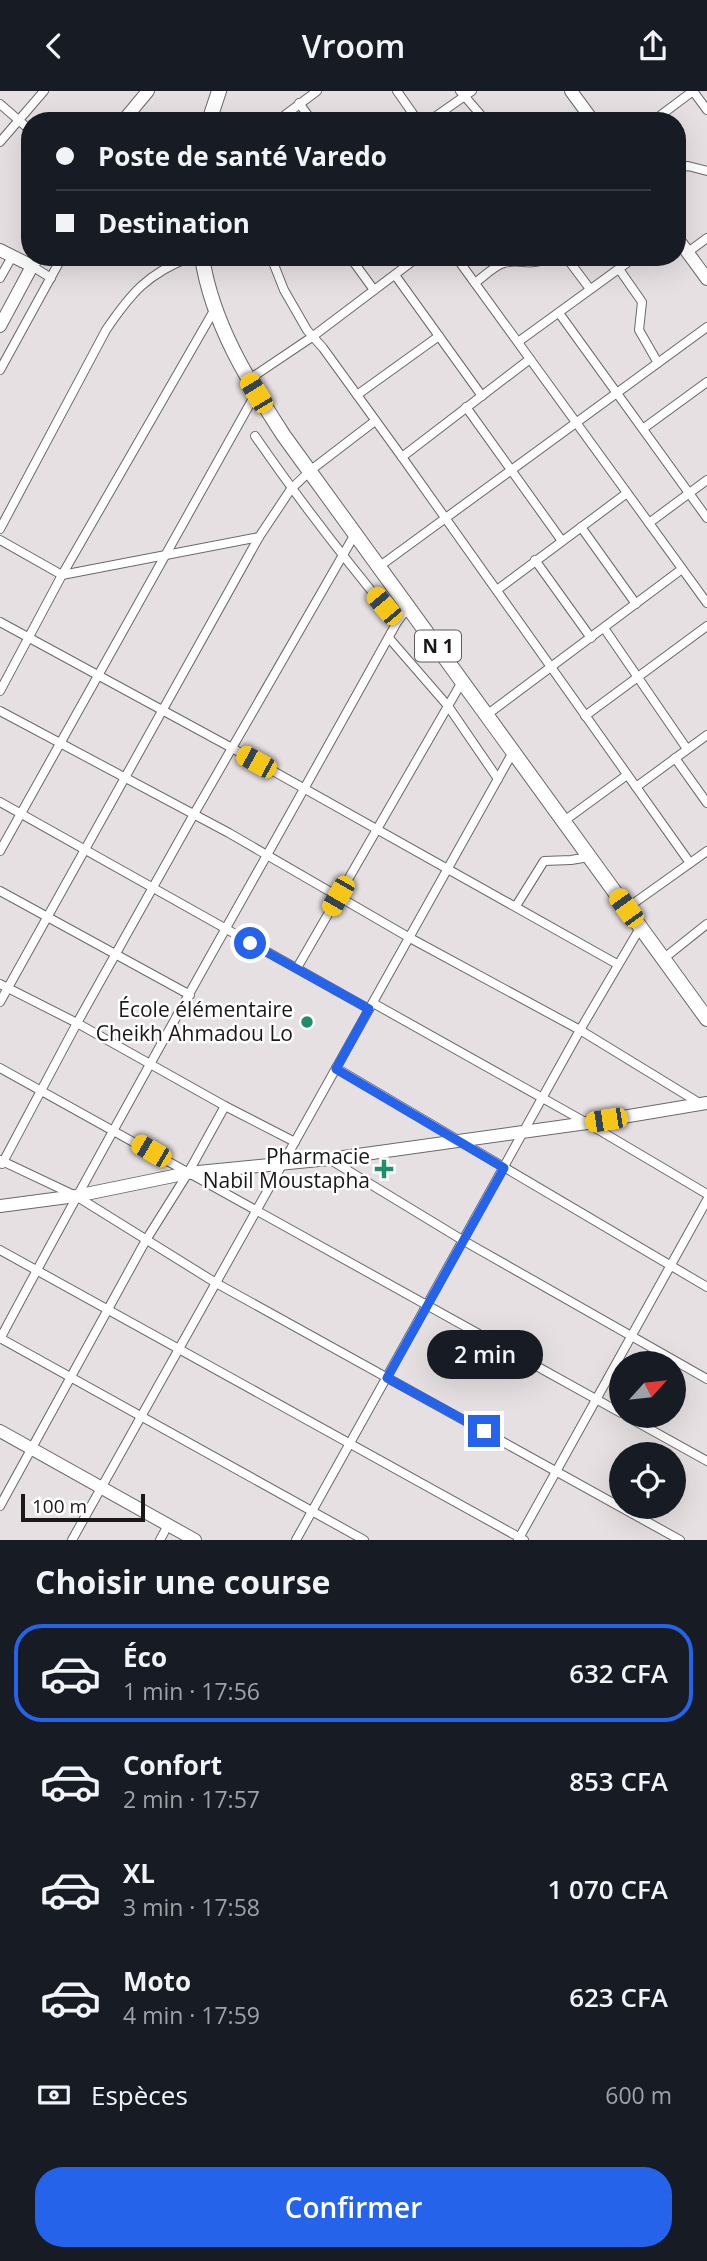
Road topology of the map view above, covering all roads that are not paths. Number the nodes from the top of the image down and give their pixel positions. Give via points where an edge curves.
1 (44, 91) edge
2 (148, 91) edge
3 (219, 91) edge
4 (317, 91) edge
5 (397, 91) edge
6 (472, 91) edge
7 (571, 91) edge
8 (462, 94) edge
9 (299, 103) junction
10 (0, 104) edge
11 (707, 110) edge
12 (26, 112) edge
13 (130, 112) edge
14 (212, 112) edge
15 (288, 112) edge
16 (306, 112) edge
17 (409, 112) edge
18 (440, 112) edge
19 (478, 112) edge
20 (586, 112) edge
21 (665, 112) edge
22 (21, 118) edge
23 (18, 121) junction
24 (21, 123) edge
25 (0, 142) edge
26 (686, 166) edge
27 (707, 171) edge
28 (707, 238) edge
29 (686, 249) edge
30 (688, 252) junction
31 (6, 253) edge
32 (33, 266) edge
33 (39, 266) edge
34 (57, 266) edge
35 (172, 266) edge
36 (205, 266) edge
37 (275, 266) edge
38 (356, 266) edge
39 (406, 266) edge
40 (463, 266) edge
41 (499, 266) edge
42 (573, 266) edge
43 (623, 266) edge
44 (619, 269) junction
45 (395, 275) junction
46 (0, 278) edge
47 (51, 278) junction
48 (707, 279) edge
49 (475, 283) junction
50 (590, 289) junction
51 (373, 290) junction
52 (216, 307) junction
53 (559, 313) junction
54 (0, 326) edge
55 (707, 327) edge
56 (439, 336) junction
57 (312, 337) junction
58 (518, 342) junction
59 (530, 359) junction
60 (658, 363) junction
61 (0, 370) edge
62 (248, 380) junction
63 (706, 384) edge
64 (256, 393) junction
65 (617, 393) junction
66 (357, 395) junction
67 (482, 396) junction
68 (467, 408) junction
69 (375, 421) junction
70 (576, 423) junction
71 (644, 428) junction
72 (255, 436) dead end
73 (402, 457) junction
74 (311, 470) junction
75 (510, 471) junction
76 (707, 480) edge
77 (291, 489) junction
78 (628, 493) junction
79 (690, 493) junction
80 (446, 518) junction
81 (707, 518) edge
82 (649, 523) junction
83 (581, 527) junction
84 (0, 529) edge
85 (355, 534) junction
86 (259, 537) junction
87 (0, 540) edge
88 (562, 541) junction
89 (167, 554) junction
90 (343, 556) junction
91 (535, 560) junction
92 (380, 566) junction
93 (682, 569) junction
94 (62, 575) junction
95 (497, 590) junction
96 (705, 596) edge
97 (636, 604) junction
98 (409, 606) junction
99 (0, 622) edge
100 (397, 622) junction
101 (707, 627) edge
102 (604, 628) junction
103 (29, 637) junction
104 (389, 638) junction
105 (591, 638) junction
106 (550, 668) junction
107 (98, 675) junction
108 (638, 676) junction
109 (463, 680) junction
110 (0, 691) edge
111 (447, 706) junction
112 (0, 711) edge
113 (163, 712) junction
114 (488, 714) junction
115 (585, 716) junction
116 (707, 735) edge
117 (61, 743) junction
118 (232, 748) junction
119 (687, 749) junction
120 (514, 751) junction
121 (675, 758) junction
122 (627, 775) junction
123 (125, 779) junction
124 (498, 779) junction
125 (636, 787) junction
126 (304, 789) junction
127 (0, 802) edge
128 (707, 803) edge
129 (21, 814) junction
130 (194, 814) junction
131 (564, 821) junction
132 (376, 829) junction
133 (85, 850) junction
134 (0, 851) edge
135 (707, 851) edge
136 (267, 856) junction
137 (589, 857) junction
138 (690, 863) junction
139 (448, 869) junction
140 (154, 888) junction
141 (0, 891) edge
142 (338, 896) junction
143 (516, 907) junction
144 (626, 908) junction
145 (49, 918) junction
146 (707, 924) edge
147 (640, 927) junction
148 (227, 930) junction
149 (410, 938) junction
150 (117, 955) junction
151 (663, 959) junction
152 (617, 964) junction
153 (297, 968) junction
154 (4, 986) edge
155 (190, 995) junction
156 (0, 1002) edge
157 (371, 1006) junction
158 (707, 1019) edge
159 (77, 1023) junction
160 (580, 1030) junction
161 (152, 1063) junction
162 (0, 1068) edge
163 (336, 1069) junction
164 (41, 1091) junction
165 (542, 1098) junction
166 (704, 1103) edge
167 (225, 1106) junction
168 (587, 1123) junction
169 (114, 1130) junction
170 (525, 1131) junction
171 (460, 1140) junction
172 (295, 1142) junction
173 (329, 1159) junction
174 (1, 1163) edge
175 (282, 1165) junction
176 (504, 1168) junction
177 (188, 1173) junction
178 (707, 1194) edge
179 (76, 1196) junction
180 (707, 1200) edge
181 (0, 1206) edge
182 (256, 1210) junction
183 (146, 1240) junction
184 (464, 1241) junction
185 (0, 1250) edge
186 (670, 1266) junction
187 (36, 1270) junction
188 (216, 1283) junction
189 (707, 1287) edge
190 (428, 1305) junction
191 (109, 1311) junction
192 (632, 1335) junction
193 (0, 1338) edge
194 (179, 1349) junction
195 (72, 1378) junction
196 (387, 1378) junction
197 (707, 1379) edge
198 (596, 1399) junction
199 (609, 1406) edge
200 (141, 1416) junction
201 (647, 1428) edge
202 (0, 1431) edge
203 (350, 1444) junction
204 (32, 1449) junction
205 (707, 1461) edge
206 (556, 1472) junction
207 (101, 1487) junction
208 (0, 1506) edge
209 (312, 1511) junction
210 (168, 1525) junction
211 (521, 1539) edge
212 (72, 1540) edge
213 (160, 1540) edge
214 (195, 1540) edge
215 (296, 1540) edge
216 (364, 1540) edge
217 (680, 1540) edge

1 - 12 street
2 - 13 main road
3 - 14 highway
4 - 9 street
5 - 17 street
6 - 8 street
7 - 20 main road
8 - 18 street
8 - 19 street
9 - 15 street
9 - 16 street
10 - 23 street
11 - 21 street via 693,91
22 - 23 street
23 - 24 street
23 - 25 street
26 - 27 street
28 - 30 street
29 - 30 main road
30 - 48 main road
31 - 46 street
32 - 54 main road
33 - 47 street
34 - 47 street
35 - 84 street via 153,275 127,300 106,330
36 - 52 highway, N 1
37 - 57 street
38 - 51 street
39 - 45 street
40 - 49 street
41 - 49 street
42 - 50 street
43 - 44 street
44 - 50 street
44 - 60 street via 642,302 639,330
45 - 51 street
45 - 56 street
47 - 61 street
49 - 58 street
50 - 53 street
51 - 57 street
52 - 62 highway, N 1
52 - 94 street
53 - 58 street
53 - 65 street
55 - 60 street
56 - 66 street
56 - 67 street
57 - 62 street
57 - 66 street
58 - 59 street
59 - 67 street
59 - 70 street
60 - 65 street
62 - 64 highway, N 1
63 - 71 street
64 - 74 highway, N 1
64 - 89 street
65 - 70 street
65 - 71 street
66 - 69 street
67 - 68 street
68 - 73 street
68 - 75 street
69 - 73 street
69 - 74 street
70 - 75 street
70 - 78 street
71 - 79 street
72 - 77 street
73 - 80 street
74 - 77 street
74 - 85 highway, N 1
75 - 80 street
75 - 88 street
76 - 79 street
77 - 86 street
77 - 90 street
78 - 82 street
78 - 83 street
79 - 81 street
79 - 82 street
80 - 92 street
80 - 95 street
82 - 93 street
83 - 88 street
83 - 97 street
85 - 90 street
85 - 92 highway, N 1
86 - 89 street
86 - 113 street
87 - 94 street
88 - 91 street
89 - 94 street
89 - 107 street
90 - 100 street
90 - 118 street
91 - 95 street
91 - 105 street
92 - 98 highway, N 1
93 - 96 street
93 - 97 street
94 - 103 street
95 - 106 street
97 - 102 street
98 - 100 street
98 - 109 highway, N 1
99 - 103 street
100 - 104 street
101 - 108 street
102 - 105 street
102 - 108 street
103 - 107 street
103 - 110 street
104 - 111 street
104 - 126 street
105 - 106 street
106 - 114 street
106 - 115 street
107 - 113 street
107 - 117 street
108 - 115 street
108 - 119 street
109 - 111 street
109 - 114 highway, N 1
111 - 124 street
111 - 132 street
112 - 117 street
113 - 118 street
113 - 123 street
114 - 120 highway, N 1
115 - 122 street
116 - 119 street
117 - 123 street
117 - 129 street
118 - 126 street
118 - 130 street
119 - 121 street
120 - 124 street
120 - 131 highway, N 1
121 - 125 street
121 - 128 street
122 - 125 street
122 - 131 street
123 - 130 street
123 - 133 street
124 - 139 street
125 - 138 street
126 - 132 street
126 - 136 street
127 - 129 street
129 - 133 street
129 - 134 street
130 - 136 street
130 - 140 street
131 - 137 highway, N 1
132 - 139 street
132 - 142 street
133 - 140 street
133 - 145 street
135 - 138 street
136 - 142 street
136 - 148 street
137 - 143 street via 544,861
137 - 144 highway, N 1
138 - 144 street
139 - 143 street
139 - 149 street
140 - 148 street
140 - 150 street
141 - 145 street
142 - 149 street
142 - 153 street
143 - 152 street
144 - 147 highway, N 1
145 - 150 street
145 - 154 street
146 - 151 street
147 - 151 highway, N 1
147 - 152 street
148 - 153 street
148 - 155 street
149 - 157 street
149 - 160 street
150 - 155 street
150 - 159 street
151 - 158 highway, N 1
152 - 160 street
153 - 157 street
154 - 156 street
154 - 159 street
155 - 161 street
157 - 163 street
157 - 165 street
159 - 161 street
159 - 164 street
160 - 165 street
160 - 166 street
161 - 167 street
161 - 169 street
162 - 164 street
163 - 171 street
163 - 172 street
164 - 169 street
164 - 174 street
165 - 168 street
165 - 170 street
166 - 168 main road
167 - 172 street
167 - 177 street
168 - 170 main road
168 - 178 street
169 - 177 street
169 - 179 street
170 - 171 main road
170 - 176 street
171 - 173 main road
171 - 176 street
172 - 175 street
173 - 175 main road
173 - 184 street
174 - 179 street
175 - 177 main road
175 - 182 street
176 - 184 street
176 - 186 street
177 - 179 main road
177 - 182 street
177 - 183 street
179 - 181 main road
179 - 183 street
179 - 187 street
180 - 186 street
182 - 188 street
182 - 190 street
183 - 188 street
183 - 191 street
184 - 190 street
184 - 192 street
185 - 187 street
186 - 189 street
186 - 192 street
187 - 191 street
187 - 193 street
188 - 194 street
188 - 196 street
190 - 196 street
190 - 198 street
191 - 194 street
191 - 195 street
192 - 197 street
192 - 198 street
193 - 195 street
194 - 200 street
194 - 203 street
195 - 200 street
195 - 204 street
196 - 203 street
196 - 206 street
198 - 199 street
198 - 206 street
200 - 207 street
200 - 209 street
201 - 205 street
202 - 204 main road
203 - 209 street
203 - 211 street
204 - 207 main road
204 - 208 street
206 - 211 street
206 - 217 street
207 - 210 main road
207 - 212 street
209 - 215 street
209 - 216 street
210 - 213 street
210 - 214 main road

